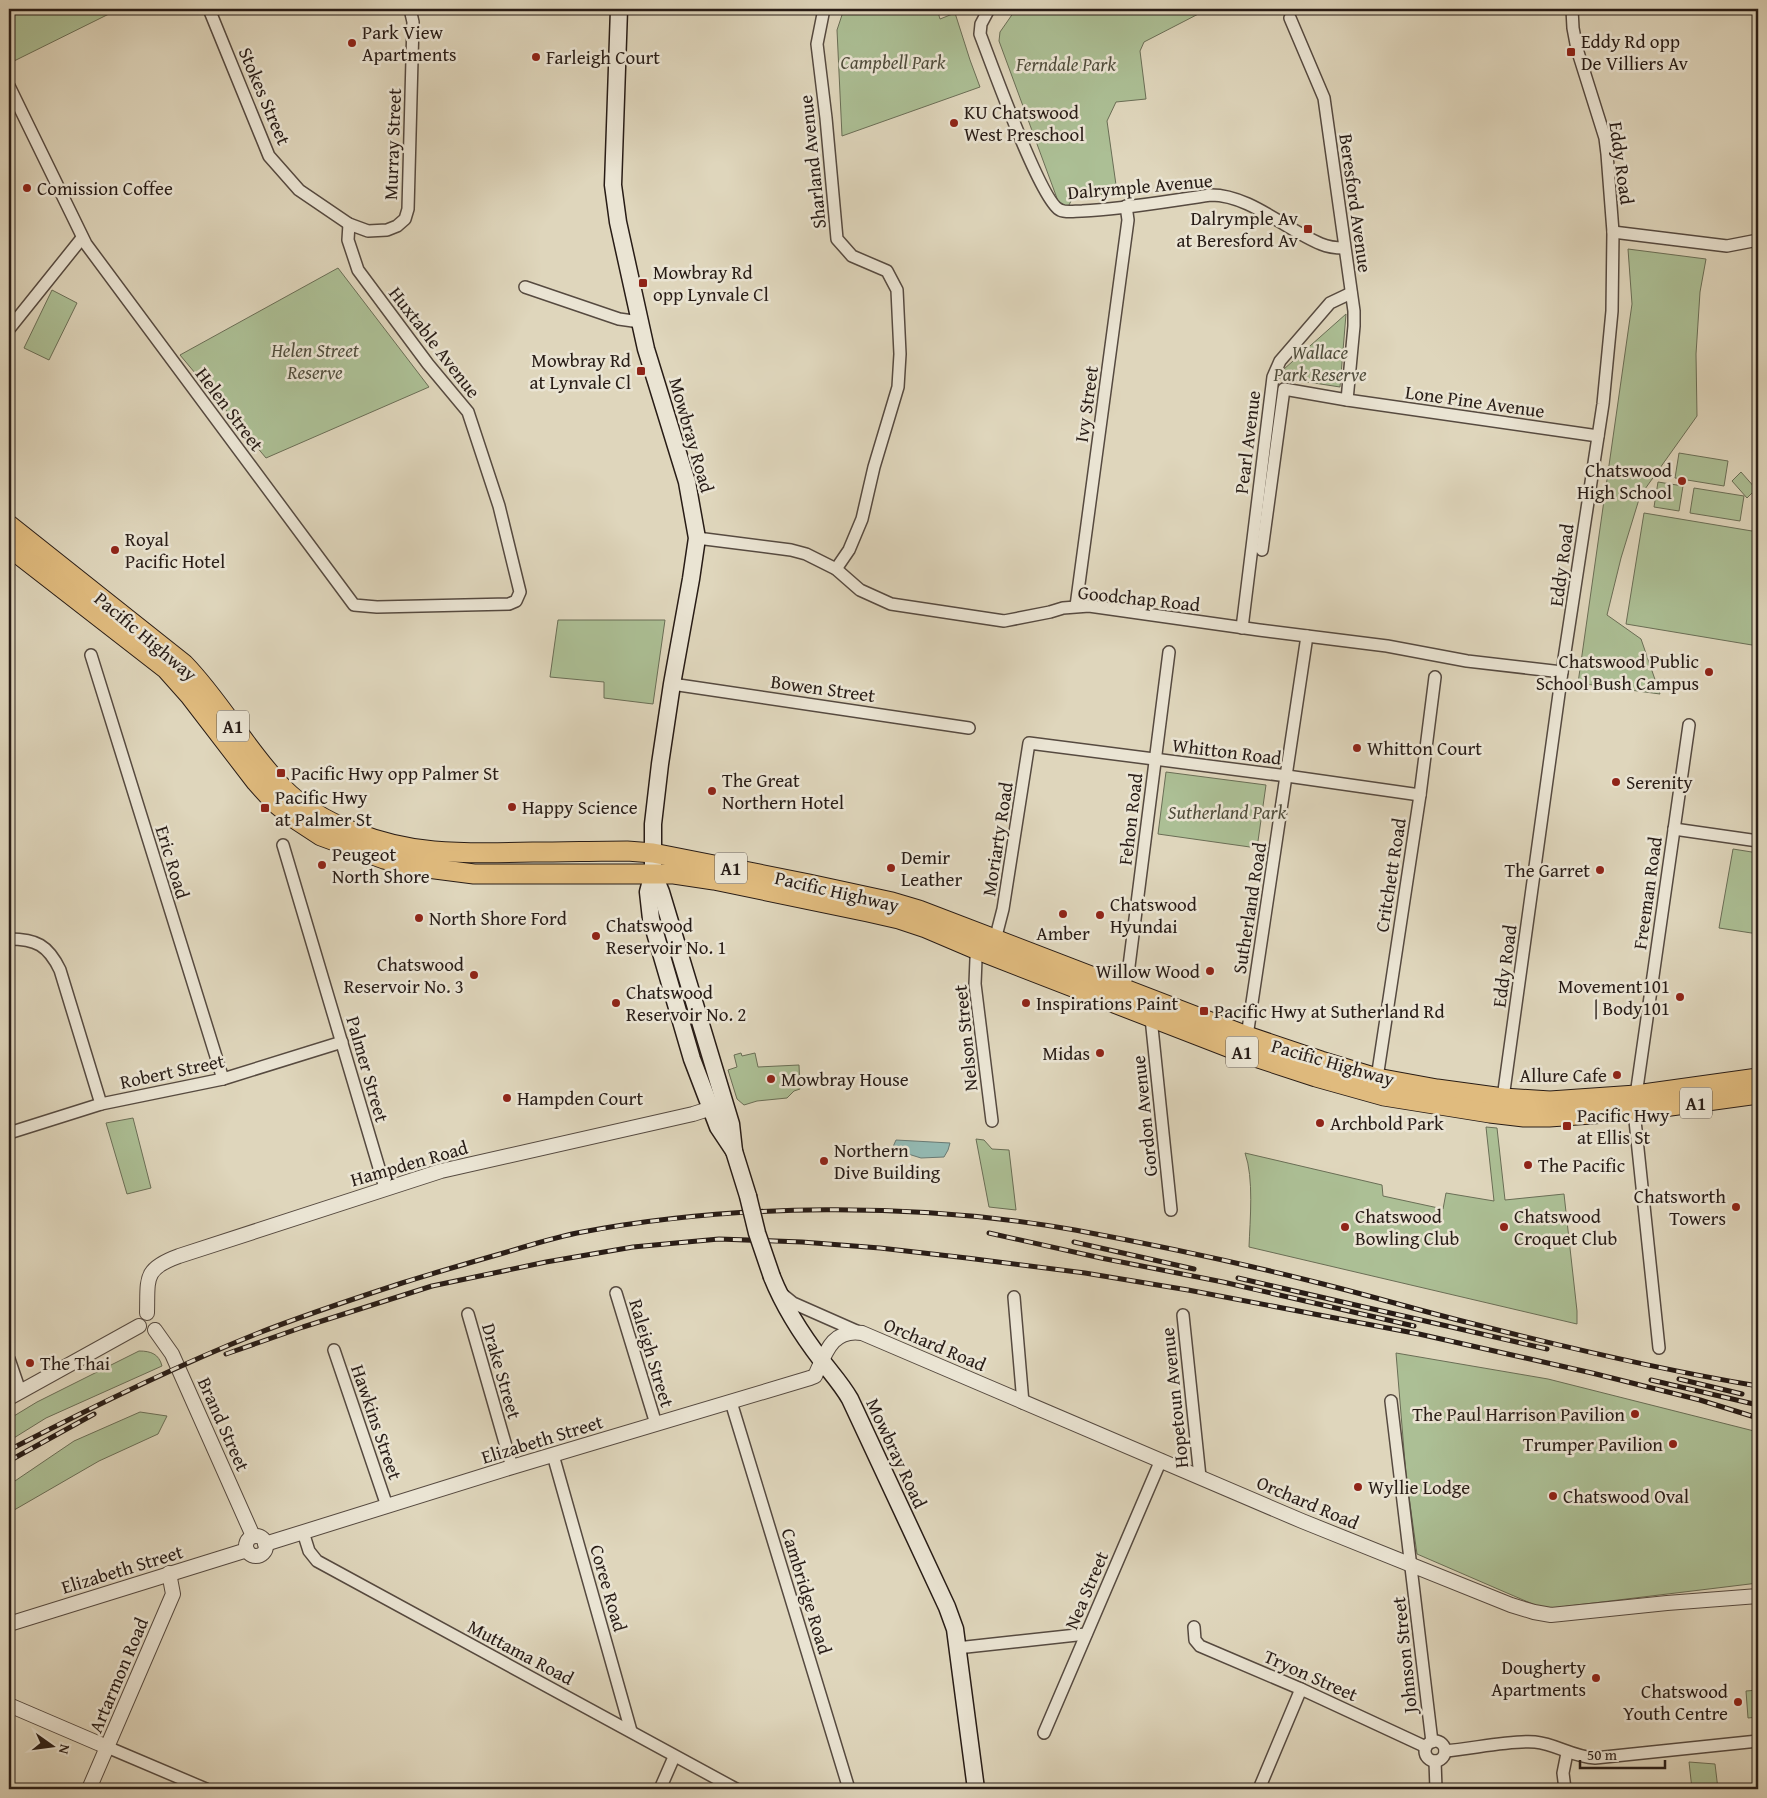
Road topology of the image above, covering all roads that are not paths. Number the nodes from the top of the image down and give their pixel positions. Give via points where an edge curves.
1 (209, 9) edge
2 (410, 9) edge
3 (620, 9) edge
4 (824, 9) edge
5 (989, 9) edge
6 (1572, 9) edge
7 (1290, 18) dead end
8 (9, 86) edge
9 (1126, 206) junction
10 (348, 224) junction
11 (1613, 232) junction
12 (82, 238) junction
13 (1758, 240) edge
14 (1344, 248) junction
15 (525, 287) dead end
16 (1351, 293) junction
17 (640, 322) junction
18 (9, 329) edge
19 (1347, 400) junction
20 (1598, 436) junction
21 (9, 525) edge
22 (697, 538) junction
23 (9, 547) edge
24 (1262, 550) dead end
25 (836, 569) junction
26 (516, 601) joint
27 (1076, 606) junction
28 (1242, 628) junction
29 (1307, 636) junction
30 (1169, 652) dead end
31 (90, 655) dead end
32 (1562, 672) junction
33 (1435, 677) dead end
34 (672, 684) junction
35 (1689, 725) dead end
36 (969, 728) dead end
37 (1029, 743) joint
38 (1156, 759) junction
39 (1287, 776) junction
40 (1420, 795) junction
41 (1674, 829) junction
42 (1758, 841) edge
43 (283, 845) dead end
44 (653, 853) junction
45 (653, 873) junction
46 (9, 939) edge
47 (995, 940) junction
48 (980, 951) junction
49 (1122, 990) junction
50 (1151, 1018) junction
51 (1247, 1036) junction
52 (342, 1042) junction
53 (1377, 1078) junction
54 (1758, 1078) edge
55 (222, 1079) junction
56 (1758, 1094) edge
57 (1503, 1098) junction
58 (1635, 1103) junction
59 (101, 1104) junction
60 (717, 1106) junction
61 (992, 1122) dead end
62 (9, 1133) edge
63 (385, 1188) junction
64 (1171, 1210) dead end
65 (775, 1283) junction
66 (616, 1293) dead end
67 (1014, 1297) dead end
68 (147, 1312) junction
69 (468, 1314) dead end
70 (1183, 1316) dead end
71 (139, 1326) junction
72 (155, 1330) junction
73 (862, 1333) junction
74 (1658, 1348) dead end
75 (334, 1350) dead end
76 (9, 1359) edge
77 (822, 1361) junction
78 (14, 1394) edge
79 (1391, 1401) dead end
80 (731, 1402) junction
81 (1024, 1403) junction
82 (656, 1424) junction
83 (553, 1455) junction
84 (1161, 1460) junction
85 (512, 1467) junction
86 (1200, 1478) junction
87 (387, 1506) junction
88 (303, 1532) junction
89 (259, 1540) junction
90 (1411, 1565) junction
91 (169, 1573) junction
92 (1758, 1596) edge
93 (9, 1624) edge
94 (1194, 1627) dead end
95 (1086, 1634) junction
96 (957, 1648) junction
97 (1301, 1689) junction
98 (9, 1705) edge
99 (631, 1731) junction
100 (1044, 1733) dead end
101 (1758, 1742) edge
102 (1429, 1744) junction
103 (107, 1747) junction
104 (1445, 1750) junction
105 (1567, 1753) junction
106 (674, 1757) junction
107 (1435, 1760) junction
108 (89, 1789) edge
109 (206, 1789) edge
110 (660, 1789) edge
111 (736, 1789) edge
112 (849, 1789) edge
113 (976, 1789) edge
114 (1259, 1789) edge
115 (1436, 1789) edge
116 (1565, 1789) edge

1 - 10 street, Stokes Street via 269,156 299,190
2 - 10 street, Murray Street via 413,22 408,209 405,219 387,230 368,231
3 - 17 main road, Mowbray Road via 613,185
4 - 25 street, Sharland Avenue via 817,44 837,238 852,256 886,271 897,290 900,354 898,387 862,519 849,550
5 - 9 street, Dalrymple Avenue via 980,34 1039,179 1054,206 1066,212
6 - 11 street, Eddy Road via 1577,49 1605,138
7 - 14 street, Beresford Avenue via 1324,98
8 - 12 street, Helen Street
9 - 14 street, Dalrymple Avenue via 1211,195 1228,196 1321,244
9 - 27 street, Ivy Street via 1128,220
10 - 26 street, Huxtable Avenue via 348,240 358,270 468,412 500,506 520,592
11 - 13 street via 1727,246
11 - 20 street, Eddy Road via 1612,312
12 - 18 street
12 - 26 street, Helen Street via 354,605 509,604
14 - 16 street, Beresford Avenue
15 - 17 street via 619,319
16 - 19 street, Beresford Avenue via 1354,326
16 - 28 street, Pearl Avenue via 1330,303 1280,361 1273,377
17 - 22 main road, Mowbray Road via 687,482
19 - 20 street, Lone Pine Avenue
19 - 24 street, Pearl Avenue via 1284,389
20 - 32 street, Eddy Road
21 - 44 highway, Pacific Highway / A1 via 184,664 284,789 339,825 367,836 433,851 627,850
22 - 25 street, Goodchap Road via 791,550
22 - 34 main road, Mowbray Road
23 - 45 highway, Pacific Highway / A1 via 166,669 275,803 321,836 412,866 474,874
25 - 27 street, Goodchap Road via 860,590 895,605 1004,621
27 - 28 street, Goodchap Road
28 - 29 street, Goodchap Road
29 - 32 street, Goodchap Road
29 - 39 street, Sutherland Road
30 - 38 street, Fehon Road
31 - 55 street, Eric Road
32 - 57 street, Eddy Road
33 - 40 street, Critchett Road
34 - 36 street, Bowen Street
34 - 44 main road, Mowbray Road via 654,818
35 - 41 street, Freeman Road
37 - 38 street, Whitton Road
37 - 47 street, Moriarty Road via 1003,909
38 - 39 street, Whitton Road
38 - 49 street, Fehon Road via 1128,974
39 - 40 street, Whitton Road
39 - 51 street, Sutherland Road
40 - 53 street, Critchett Road
41 - 42 street
41 - 58 street, Freeman Road
43 - 52 street, Palmer Street
44 - 45 main road, Mowbray Road
44 - 47 highway, Pacific Highway / A1 via 892,902
45 - 48 highway, Pacific Highway / A1 via 714,880 876,914 926,928
45 - 60 main road, Mowbray Road via 661,892
46 - 59 street via 34,942 46,948 54,958
47 - 49 highway, Pacific Highway / A1
48 - 50 highway, Pacific Highway / A1
48 - 61 street, Nelson Street via 976,959 975,984
49 - 51 highway, Pacific Highway / A1
50 - 58 highway, Pacific Highway / A1 via 1243,1053 1384,1096 1524,1117 1584,1115
50 - 64 street, Gordon Avenue
51 - 53 highway, Pacific Highway / A1
52 - 55 street, Robert Street
52 - 63 street, Palmer Street
53 - 57 highway, Pacific Highway / A1
54 - 58 highway, Pacific Highway / A1
55 - 59 street, Robert Street
56 - 58 highway, Pacific Highway / A1 via 1719,1100
57 - 58 highway, Pacific Highway / A1
58 - 74 street, Freeman Road
59 - 62 street, Robert Street
60 - 63 street, Hampden Road via 441,1170
60 - 65 main road, Mowbray Road, bridge via 718,1127 734,1151
63 - 68 street, Hampden Road via 160,1264 149,1277
65 - 73 street, Orchard Road via 793,1303
65 - 77 main road, Mowbray Road via 798,1327
66 - 82 street, Raleigh Street
67 - 81 street
68 - 71 street via 139,1319
68 - 72 street via 157,1318
69 - 85 street, Drake Street
70 - 86 street, Hopetoun Avenue
71 - 72 street via 144,1332
71 - 78 street
72 - 89 street, Brand Street via 172,1354
73 - 77 street, Orchard Road via 848,1332 838,1337
73 - 81 street, Orchard Road
75 - 87 street, Hawkins Street
76 - 78 street
77 - 80 street, Elizabeth Street via 815,1376
77 - 96 main road, Mowbray Road via 844,1387 858,1415 947,1607 955,1629
79 - 90 street, Johnson Street
80 - 82 street, Elizabeth Street
80 - 112 street, Cambridge Road
81 - 84 street, Orchard Road
82 - 83 street, Elizabeth Street
83 - 85 street, Elizabeth Street
83 - 99 street, Coree Road
84 - 86 street, Orchard Road
84 - 95 street, Nea Street
85 - 87 street, Elizabeth Street
86 - 90 street, Orchard Road
87 - 88 street, Elizabeth Street
88 - 89 street, Elizabeth Street
88 - 99 street, Muttama Road via 309,1551 317,1561
89 - 91 street, Elizabeth Street via 265,1550 260,1555 251,1555 247,1550
90 - 92 street, Orchard Road via 1511,1606 1551,1615
90 - 102 street, Johnson Street
91 - 93 street, Elizabeth Street
91 - 103 street, Artarmon Road via 173,1594
94 - 97 street, Tryon Street via 1195,1640 1200,1646
95 - 96 street
95 - 100 street, Nea Street
96 - 113 main road, Mowbray Road
97 - 102 street, Tryon Street
97 - 114 street
98 - 103 street
99 - 106 street, Muttama Road
101 - 105 street via 1595,1758
102 - 104 street via 1439,1742
102 - 107 street via 1426,1750 1428,1757
103 - 108 street, Artarmon Road
103 - 109 street
104 - 105 street via 1533,1742 1548,1744
104 - 107 street via 1442,1758
105 - 116 street via 1563,1773
106 - 110 street
106 - 111 street, Muttama Road
107 - 115 street

